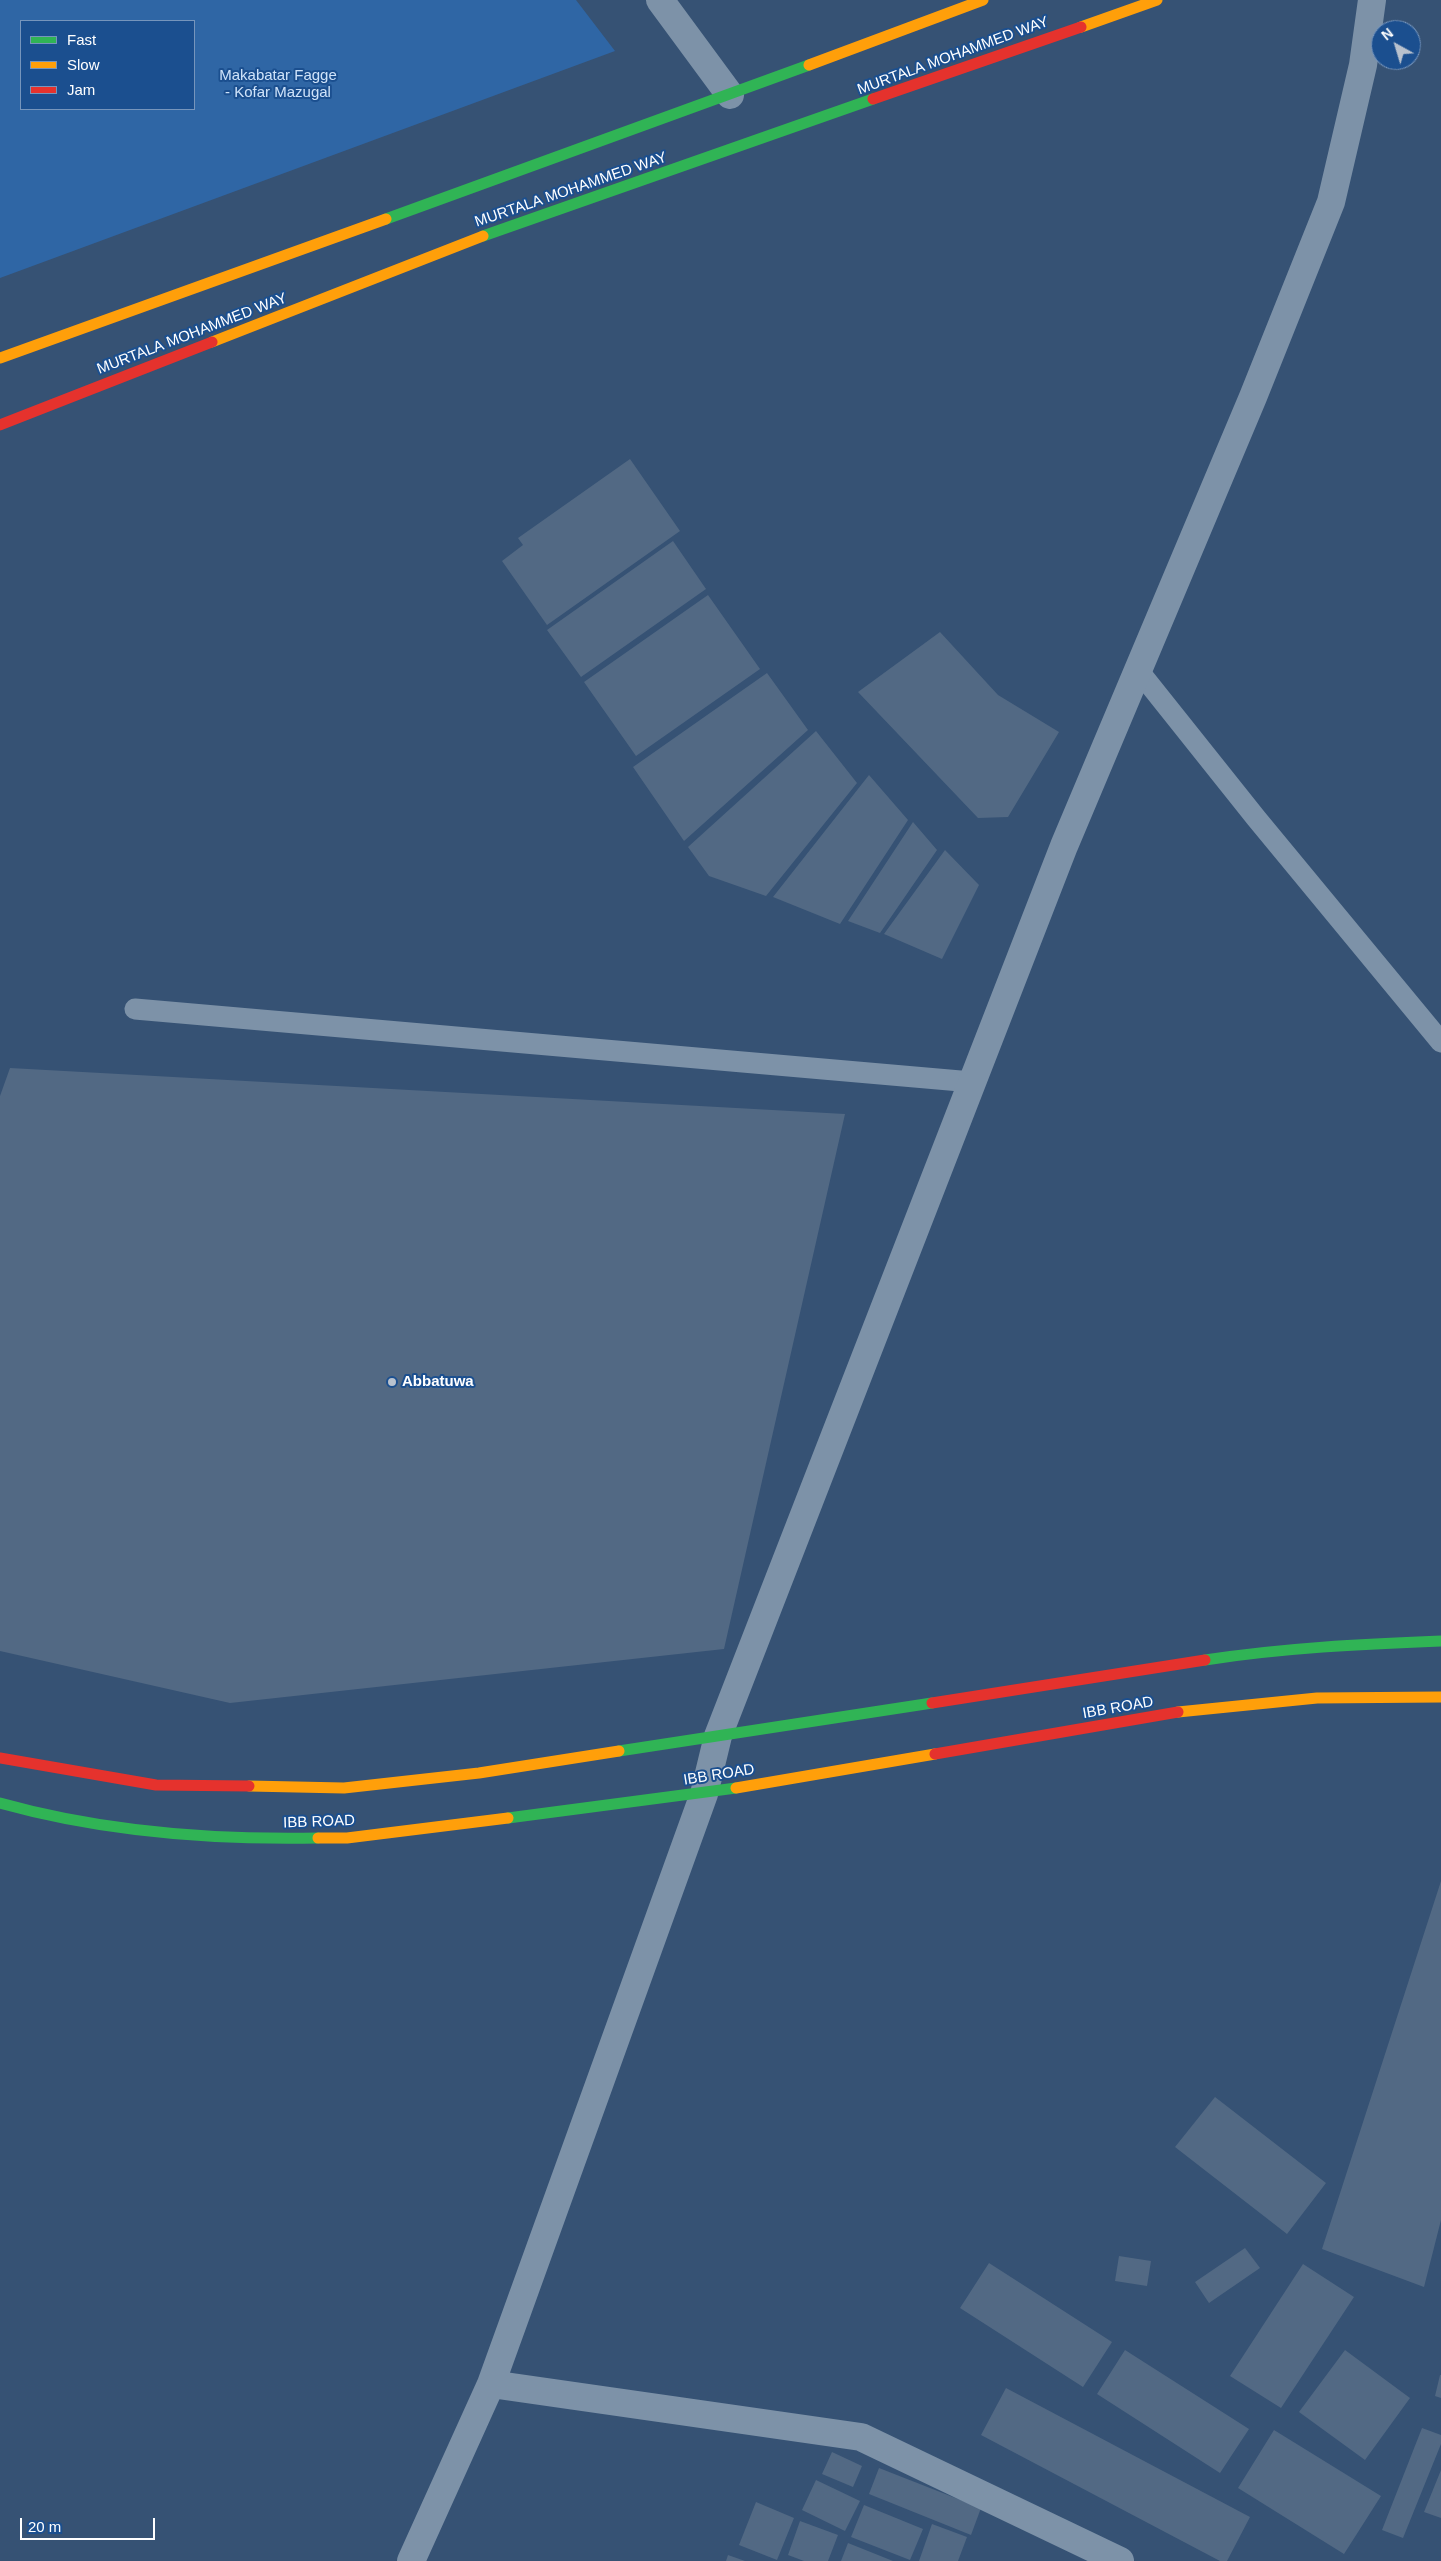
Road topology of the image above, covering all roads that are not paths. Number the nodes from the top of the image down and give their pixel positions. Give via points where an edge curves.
1 (660, 0) edge
2 (983, 0) edge
3 (1157, 0) edge
4 (1372, 0) edge
5 (730, 95) junction
6 (0, 358) edge
7 (0, 425) edge
8 (1138, 670) junction
9 (135, 1009) dead end
10 (1441, 1042) edge
11 (972, 1082) junction
12 (1441, 1641) edge
13 (1441, 1697) edge
14 (718, 1736) junction
15 (0, 1758) edge
16 (704, 1794) junction
17 (0, 1803) edge
18 (491, 2384) junction
19 (411, 2561) edge
20 (1120, 2561) edge

1 - 5 street
2 - 5 main road
3 - 7 main road, MURTALA MOHAMMED WAY via 493,232
4 - 8 street via 1363,65 1331,202 1250,406
5 - 6 main road
8 - 10 lane
8 - 11 street via 1064,846
9 - 11 lane
11 - 14 street
12 - 14 main road via 1246,1654
13 - 16 main road, IBB ROAD via 1317,1698 1204,1708
14 - 15 main road via 479,1774 344,1788 156,1785
14 - 16 street
16 - 17 main road, IBB ROAD via 347,1838 265,1839 186,1835 108,1826 39,1814
16 - 18 street
18 - 19 street
18 - 20 street via 861,2437

